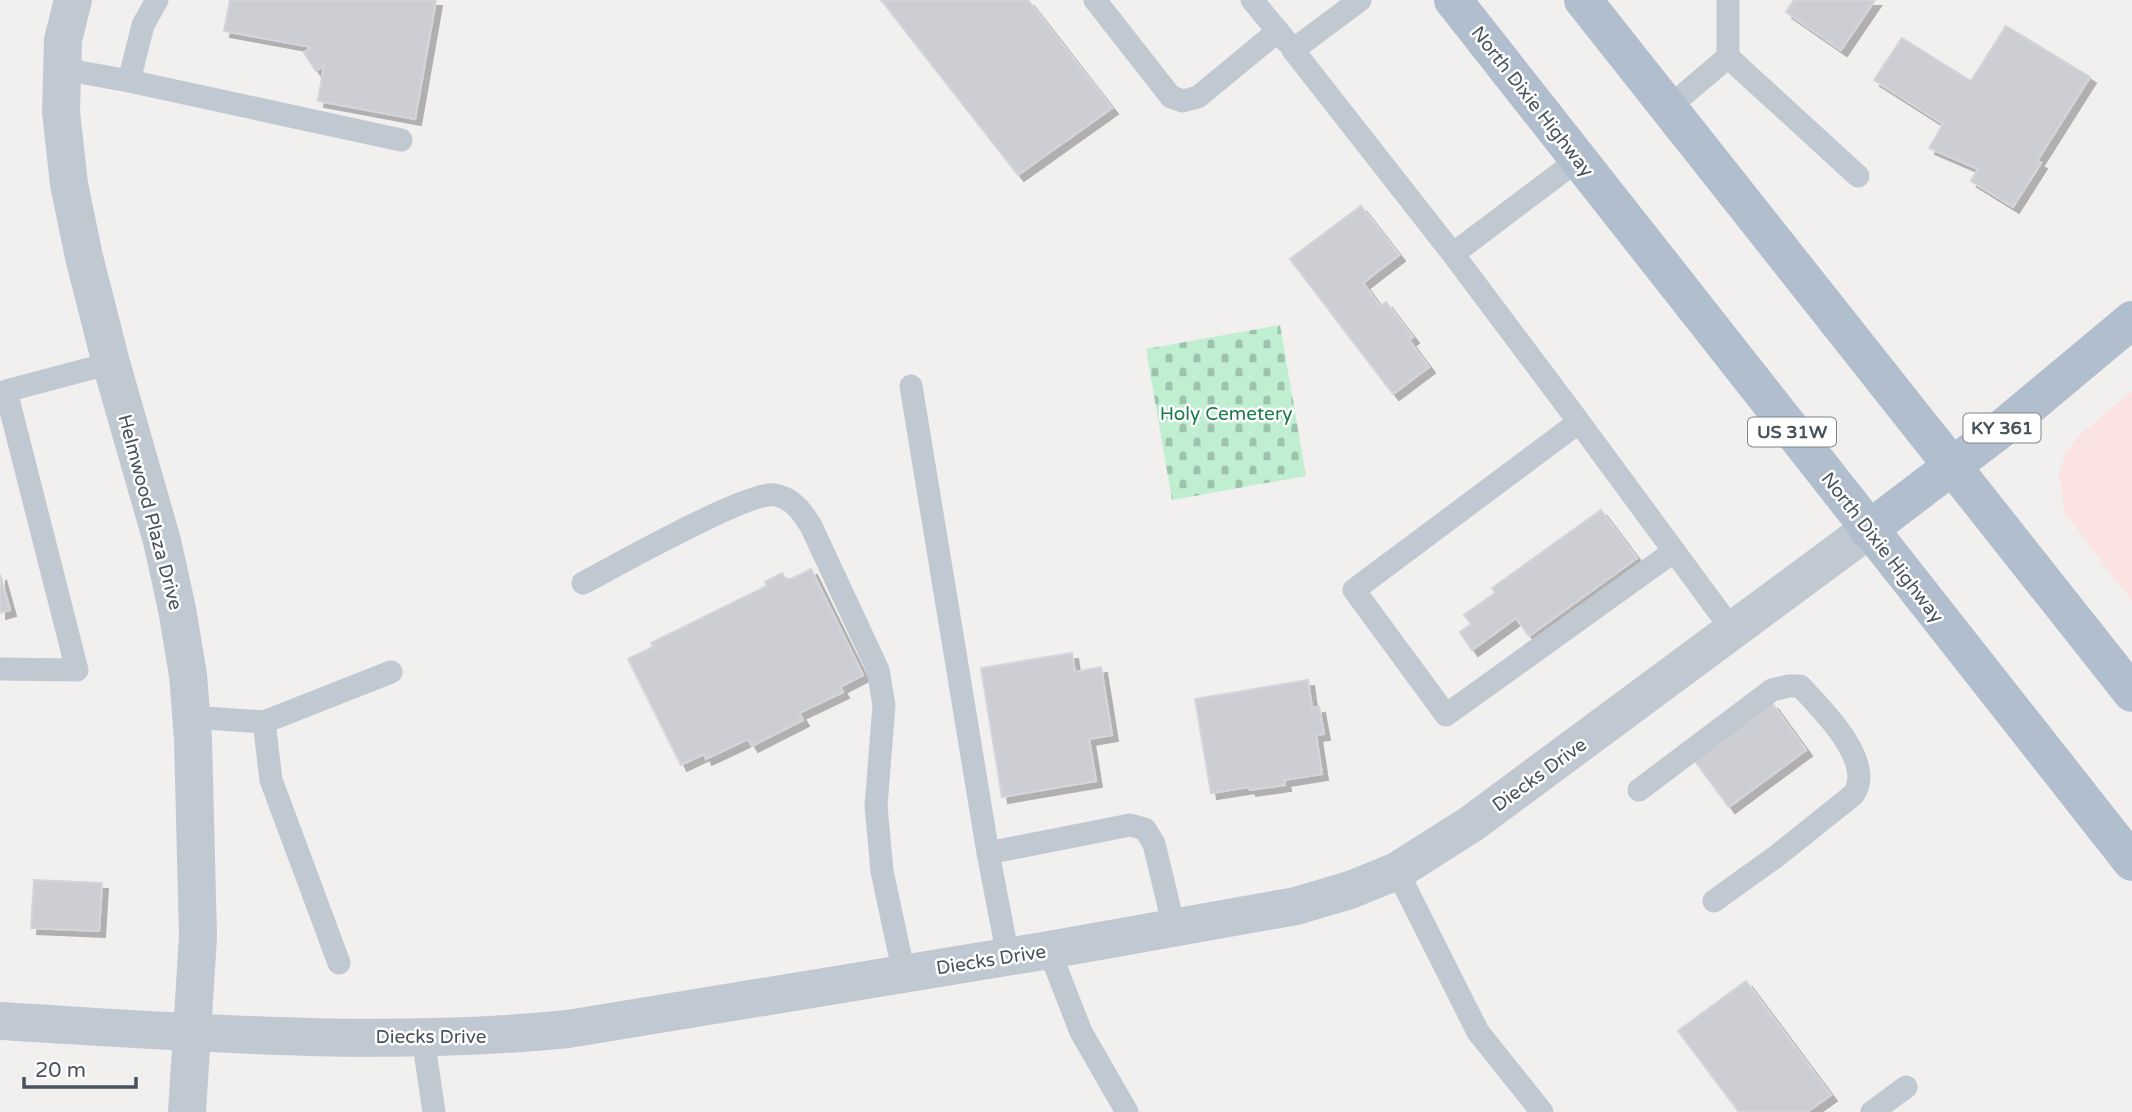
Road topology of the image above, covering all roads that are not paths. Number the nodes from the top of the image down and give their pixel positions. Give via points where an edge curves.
1 (73, 0) edge
2 (158, 0) edge
3 (1095, 0) edge
4 (1252, 0) edge
5 (1360, 0) edge
6 (1453, 0) edge
7 (1583, 0) edge
8 (1728, 0) edge
9 (1278, 31) junction
10 (1293, 50) junction
11 (1728, 57) junction
12 (62, 69) junction
13 (129, 81) junction
14 (1668, 108) junction
15 (401, 140) dead end
16 (1579, 159) junction
17 (1858, 176) dead end
18 (1453, 254) junction
19 (2132, 320) edge
20 (111, 363) junction
21 (911, 386) dead end
22 (3, 392) edge
23 (1578, 422) junction
24 (1952, 466) junction
25 (1868, 530) junction
26 (1673, 552) junction
27 (583, 583) dead end
28 (1733, 631) junction
29 (0, 669) edge
30 (391, 672) dead end
31 (2132, 693) edge
32 (191, 717) junction
33 (264, 722) junction
34 (1639, 790) dead end
35 (988, 853) junction
36 (2132, 862) edge
37 (1397, 871) junction
38 (1714, 901) dead end
39 (1174, 927) junction
40 (1049, 950) junction
41 (1008, 956) junction
42 (339, 963) dead end
43 (904, 974) junction
44 (0, 1021) edge
45 (191, 1032) junction
46 (423, 1038) junction
47 (1906, 1087) dead end
48 (187, 1112) edge
49 (434, 1112) edge
50 (1127, 1112) edge
51 (1542, 1112) edge
52 (1872, 1112) edge

1 - 12 street, Helmwood Plaza Drive via 63,40
2 - 13 lane via 143,25
3 - 9 lane via 1171,97 1183,101 1198,97
4 - 9 lane
5 - 10 lane
6 - 16 main road, North Dixie Highway / US 31W
7 - 14 main road
8 - 11 lane
9 - 10 lane
10 - 18 lane
11 - 14 lane
11 - 17 lane
12 - 13 lane
12 - 20 street, Helmwood Plaza Drive via 61,112 69,184
13 - 15 lane
14 - 24 main road
16 - 18 lane
16 - 25 main road, North Dixie Highway / US 31W
18 - 23 lane
19 - 24 main road, KY 361
20 - 22 lane
20 - 32 street, Helmwood Plaza Drive via 165,555 188,675
21 - 35 lane
22 - 29 lane via 77,670
23 - 26 lane
23 - 26 lane via 1354,590 1369,611 1446,715
24 - 25 main road, KY 361
24 - 31 main road
25 - 28 street, Diecks Drive
25 - 36 main road, North Dixie Highway / US 31W
26 - 28 lane
27 - 43 lane via 741,502 774,494 796,504 811,526 878,670 884,705 876,806 882,872
28 - 37 street, Diecks Drive via 1471,824
30 - 33 lane
32 - 33 lane
32 - 45 street, Helmwood Plaza Drive via 198,937
33 - 42 lane via 271,780
34 - 38 lane via 1772,690 1800,686 1842,735 1857,761 1859,787
35 - 39 lane via 1130,825 1145,829 1154,844
35 - 41 lane
37 - 39 street, Diecks Drive via 1296,905
37 - 51 lane via 1478,1032
39 - 40 street, Diecks Drive
40 - 41 street, Diecks Drive
40 - 50 lane via 1081,1032
41 - 43 street, Diecks Drive
43 - 46 street, Diecks Drive via 568,1029
44 - 45 street, Diecks Drive
45 - 46 street, Diecks Drive
45 - 48 street, Helmwood Plaza Drive
46 - 49 lane
47 - 52 lane

